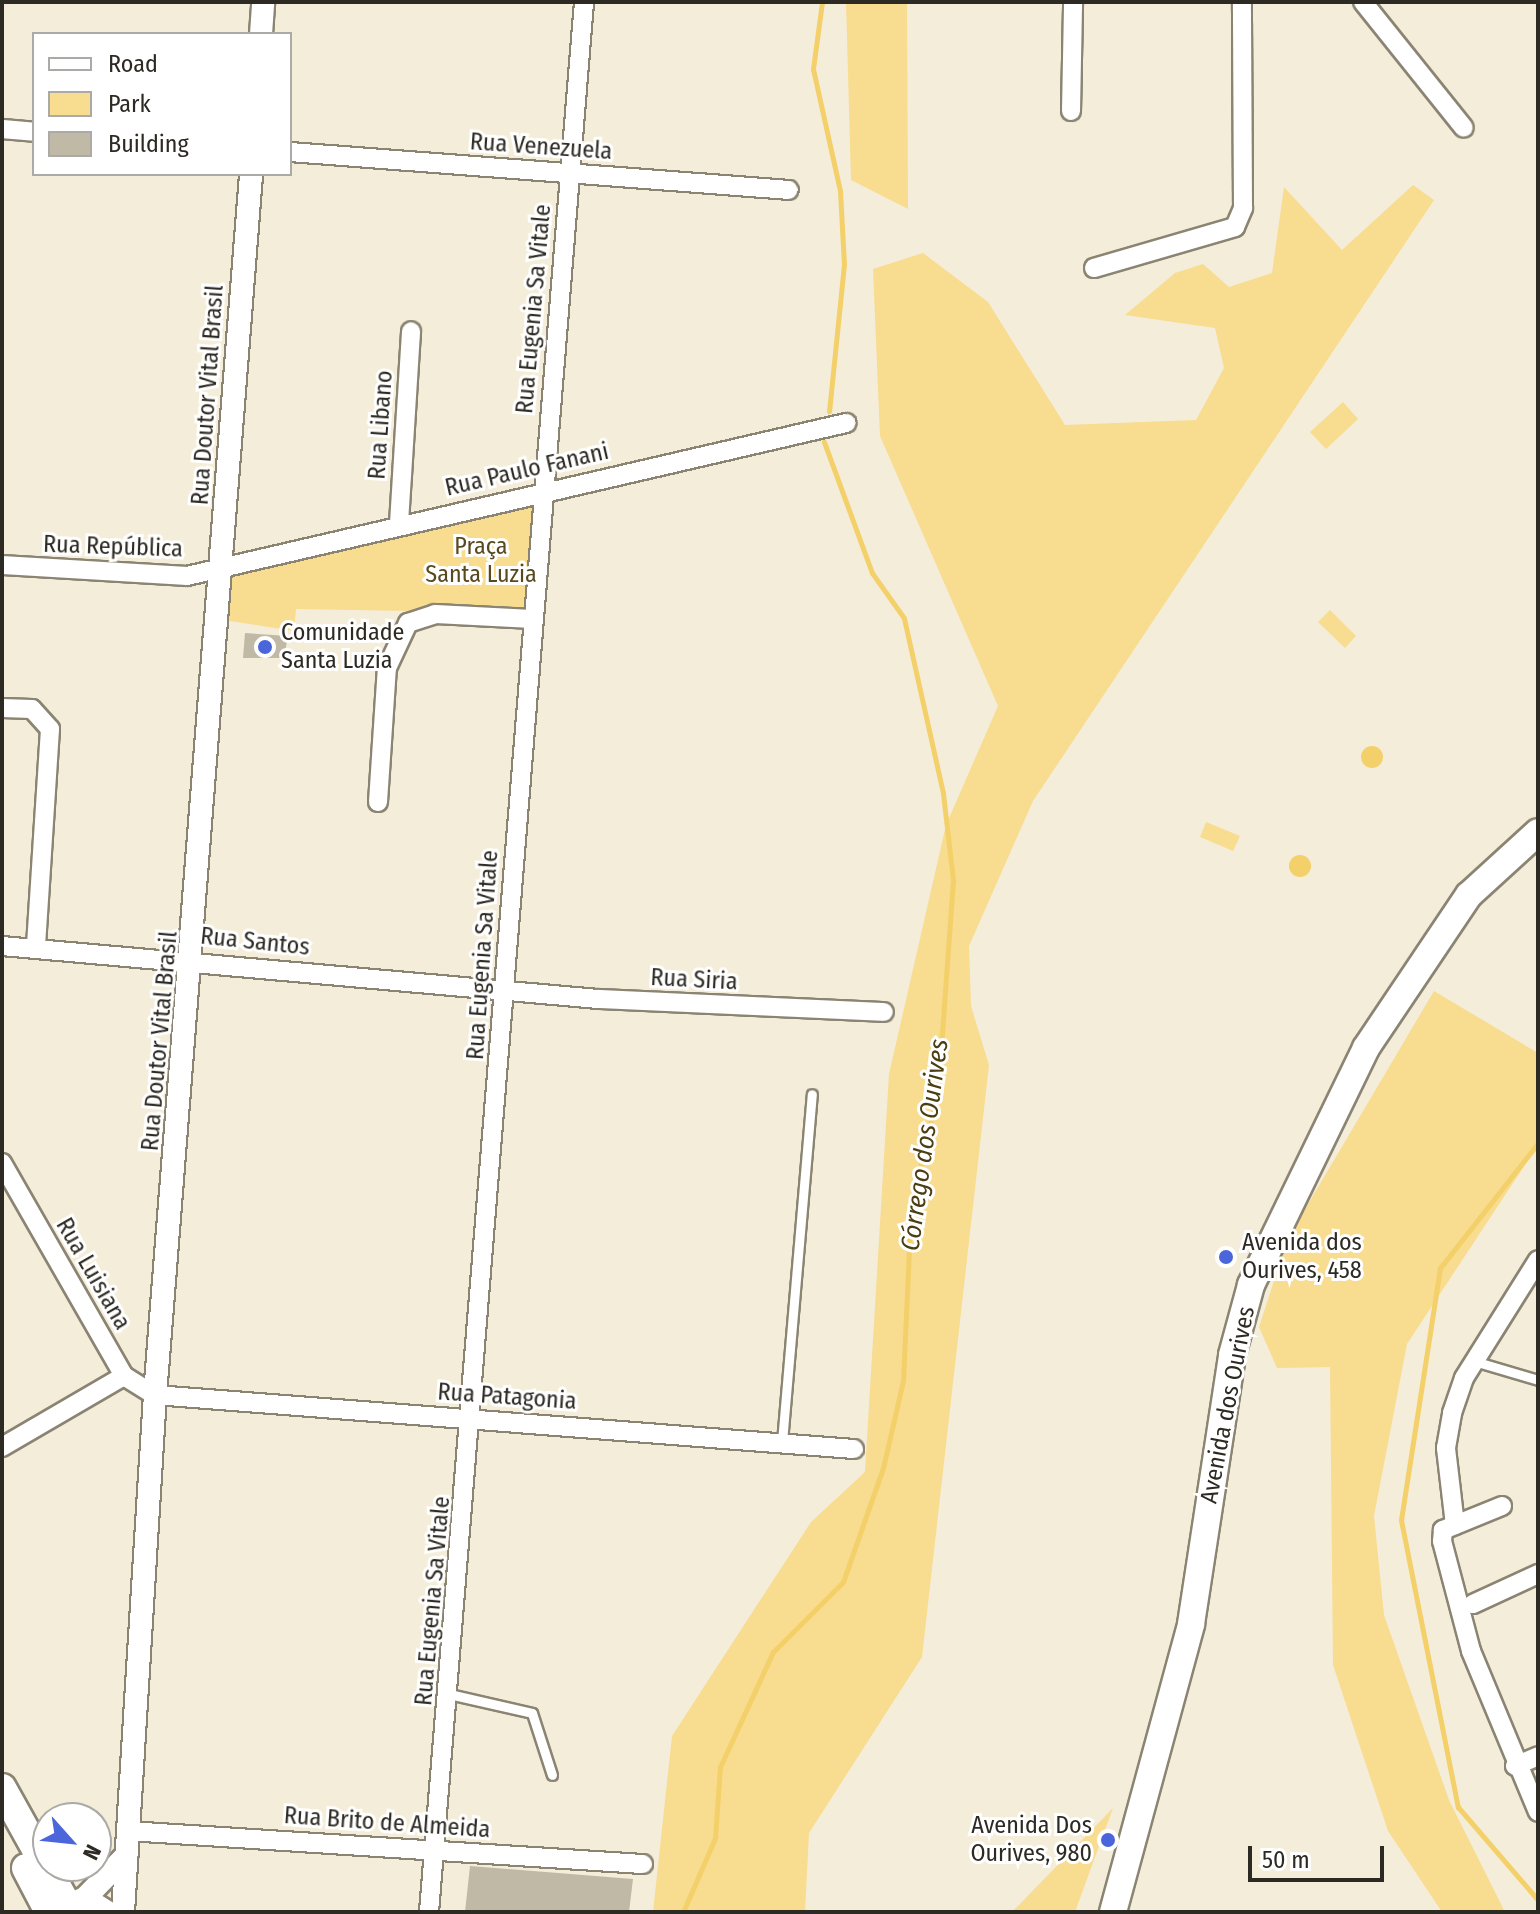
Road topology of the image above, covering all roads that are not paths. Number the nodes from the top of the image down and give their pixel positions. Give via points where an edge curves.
1 (263, 2) edge
2 (584, 2) edge
3 (1073, 2) edge
4 (1242, 2) edge
5 (1363, 2) edge
6 (261, 32) edge
7 (1071, 111) dead end
8 (1464, 128) dead end
9 (2, 129) edge
10 (32, 132) edge
11 (292, 152) edge
12 (569, 172) junction
13 (251, 176) edge
14 (789, 190) dead end
15 (1094, 268) dead end
16 (411, 331) dead end
17 (846, 423) dead end
18 (543, 491) junction
19 (399, 523) junction
20 (2, 565) edge
21 (221, 569) junction
22 (533, 619) junction
23 (2, 708) edge
24 (378, 802) dead end
25 (1538, 832) edge
26 (2, 946) edge
27 (36, 947) junction
28 (193, 960) junction
29 (503, 990) junction
30 (884, 1012) dead end
31 (812, 1094) dead end
32 (2, 1163) edge
33 (1538, 1260) edge
34 (1474, 1361) junction
35 (124, 1376) junction
36 (1538, 1380) edge
37 (155, 1395) junction
38 (474, 1419) junction
39 (782, 1442) junction
40 (2, 1447) edge
41 (854, 1449) dead end
42 (1502, 1506) dead end
43 (1455, 1525) junction
44 (1538, 1574) edge
45 (1473, 1604) dead end
46 (449, 1694) junction
47 (1538, 1756) edge
48 (1515, 1766) junction
49 (552, 1775) dead end
50 (2, 1788) edge
51 (1538, 1812) edge
52 (2, 1826) edge
53 (128, 1831) junction
54 (435, 1849) junction
55 (126, 1855) junction
56 (643, 1864) dead end
57 (65, 1908) edge
58 (107, 1912) edge
59 (123, 1912) edge
60 (429, 1912) edge
61 (1113, 1912) edge

1 - 6 street
2 - 12 street, Rua Eugenia Sa Vitale
3 - 7 street
4 - 15 street via 1243,208 1219,238
5 - 8 street
9 - 10 street
11 - 12 street, Rua Venezuela
12 - 14 street, Rua Venezuela
12 - 18 street, Rua Eugenia Sa Vitale
13 - 21 street, Rua Doutor Vital Brasil
16 - 19 street, Rua Libano
17 - 18 street, Rua Paulo Fanani
18 - 19 street, Rua Paulo Fanani
18 - 22 street, Rua Eugenia Sa Vitale
19 - 21 street, Rua Paulo Fanani
20 - 21 street, Rua República via 148,576
21 - 28 street, Rua Doutor Vital Brasil
22 - 24 street via 435,614 408,623 387,668
22 - 29 street, Rua Eugenia Sa Vitale
23 - 27 street via 32,709 50,729
25 - 61 main road, Avenida dos Ourives via 1469,895 1366,1048 1251,1285 1232,1355 1191,1624
26 - 27 street, Rua Santos
27 - 28 street, Rua Santos
28 - 29 street, Rua Santos
28 - 37 street, Rua Doutor Vital Brasil
29 - 30 street, Rua Siria
29 - 38 street, Rua Eugenia Sa Vitale
31 - 39 lane
32 - 35 street, Rua Luisiana
33 - 34 street
34 - 36 lane
34 - 43 street via 1446,1448
35 - 37 street, Rua Luisiana
35 - 40 street
37 - 38 street, Rua Patagonia
37 - 53 street, Rua Doutor Vital Brasil
38 - 39 street, Rua Patagonia
38 - 46 street, Rua Eugenia Sa Vitale
39 - 41 street, Rua Patagonia
42 - 43 street
43 - 48 street via 1443,1530 1446,1563
44 - 45 street
46 - 49 lane via 532,1713
46 - 54 street, Rua Eugenia Sa Vitale
47 - 48 street
48 - 51 street
50 - 57 main road
52 - 57 main road
53 - 54 street, Rua Brito de Almeida
53 - 55 street, Rua Doutor Vital Brasil
54 - 56 street, Rua Brito de Almeida
54 - 60 street, Rua Eugenia Sa Vitale
55 - 57 street
55 - 59 street, Rua Doutor Vital Brasil
57 - 58 street

